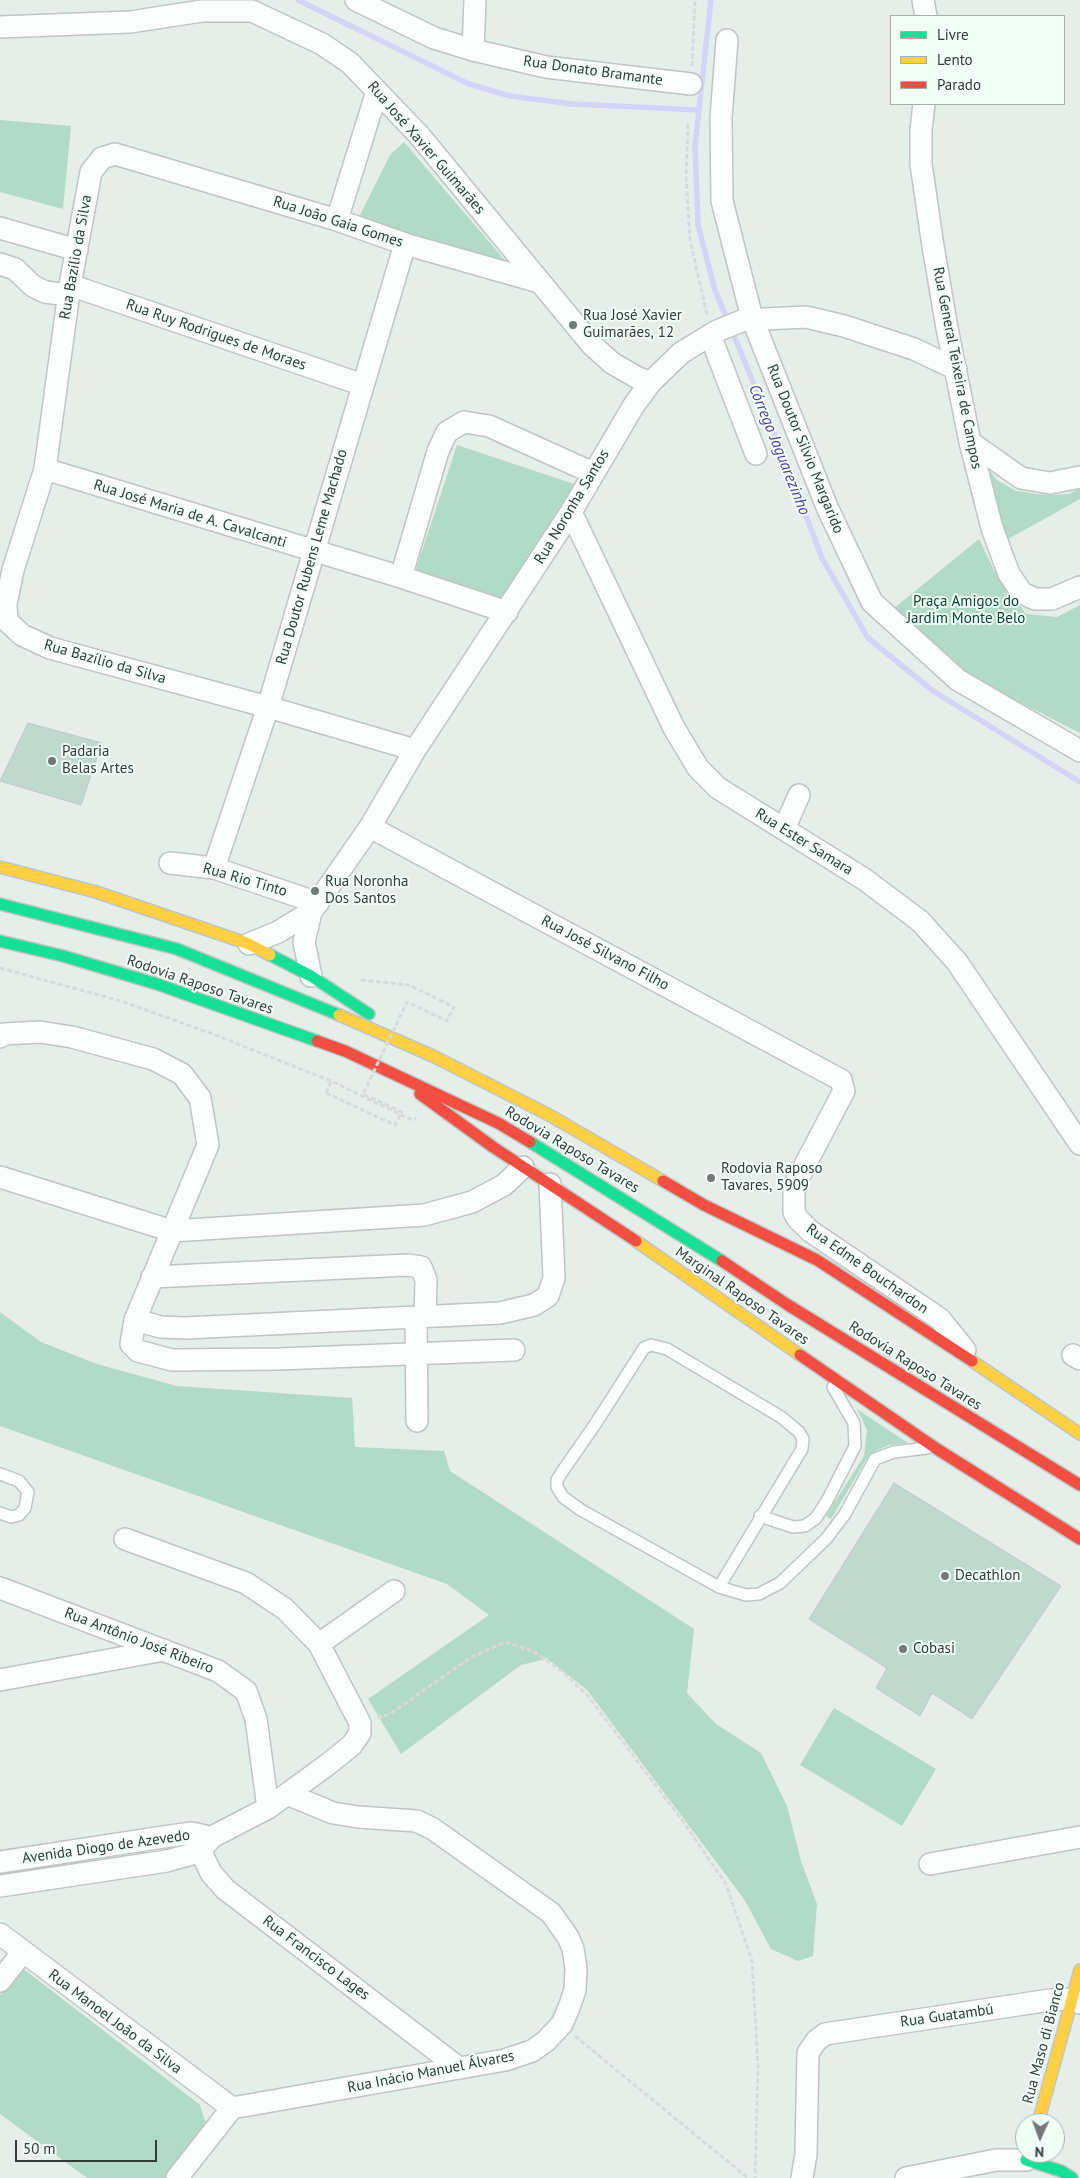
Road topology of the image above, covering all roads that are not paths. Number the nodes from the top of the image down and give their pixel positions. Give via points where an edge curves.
1 (356, 0) edge
2 (475, 0) edge
3 (923, 0) edge
4 (252, 4) edge
5 (926, 15) edge
6 (0, 27) edge
7 (727, 40) dead end
8 (473, 50) junction
9 (691, 84) road end
10 (377, 90) junction
11 (924, 105) edge
12 (137, 161) joint
13 (337, 220) junction
14 (0, 228) edge
15 (406, 244) junction
16 (77, 250) junction
17 (0, 264) edge
18 (539, 282) junction
19 (70, 290) junction
20 (748, 319) junction
21 (714, 333) junction
22 (956, 369) junction
23 (651, 382) junction
24 (363, 385) junction
25 (970, 442) junction
26 (756, 454) dead end
27 (45, 469) junction
28 (593, 473) junction
29 (1080, 477) edge
30 (571, 512) junction
31 (313, 552) junction
32 (7, 568) edge
33 (401, 577) junction
34 (1080, 587) edge
35 (507, 612) junction
36 (268, 707) junction
37 (415, 750) junction
38 (1080, 751) edge
39 (799, 795) dead end
40 (370, 827) junction
41 (784, 829) junction
42 (170, 863) dead end
43 (0, 867) edge
44 (214, 868) junction
45 (0, 904) edge
46 (314, 907) junction
47 (0, 941) edge
48 (249, 944) junction
49 (311, 976) junction
50 (0, 1037) edge
51 (433, 1056) junction
52 (391, 1072) junction
53 (841, 1080) joint
54 (1080, 1144) edge
55 (524, 1167) junction
56 (0, 1177) edge
57 (550, 1184) junction
58 (172, 1231) junction
59 (152, 1277) junction
60 (420, 1316) junction
61 (135, 1320) junction
62 (514, 1350) dead end
63 (416, 1354) junction
64 (979, 1366) junction
65 (823, 1370) junction
66 (1021, 1396) junction
67 (1063, 1407) dead end
68 (418, 1421) dead end
69 (1080, 1434) edge
70 (937, 1448) junction
71 (0, 1474) edge
72 (1080, 1485) edge
73 (0, 1513) edge
74 (760, 1516) junction
75 (125, 1539) dead end
76 (1080, 1539) edge
77 (719, 1587) junction
78 (0, 1588) edge
79 (394, 1591) dead end
80 (319, 1644) junction
81 (164, 1650) junction
82 (0, 1680) edge
83 (287, 1794) junction
84 (268, 1808) junction
85 (1080, 1837) edge
86 (201, 1841) junction
87 (0, 1862) edge
88 (930, 1864) dead end
89 (0, 1886) edge
90 (0, 1934) edge
91 (22, 1952) junction
92 (1080, 1970) edge
93 (0, 1981) edge
94 (1076, 2001) edge
95 (459, 2068) junction
96 (232, 2108) junction
97 (1041, 2113) edge
98 (1015, 2161) edge
99 (1032, 2163) edge
100 (177, 2178) edge
101 (802, 2178) edge
102 (906, 2178) edge
103 (1072, 2178) edge

1 - 8 street, Rua Donato Bramante via 434,38
2 - 8 street
3 - 5 street
4 - 6 street, Rua José Xavier Guimarães via 130,22
4 - 10 street, Rua José Xavier Guimarães via 350,63
7 - 20 street, Rua Doutor Silvio Margarido via 721,118 722,201
8 - 9 street, Rua Donato Bramante via 546,67
10 - 13 street
10 - 18 street, Rua José Xavier Guimarães via 419,135
11 - 22 street, Rua General Teixeira de Campos via 921,164
12 - 13 street, Rua João Gaia Gomes
12 - 16 street, Rua Bazílio da Silva via 115,154 102,158 91,172
13 - 15 street, Rua João Gaia Gomes
14 - 16 street
15 - 18 street, Rua João Gaia Gomes
15 - 24 street, Rua Doutor Rubens Leme Machado
16 - 19 street, Rua Bazílio da Silva
17 - 19 street, Rua Ruy Rodrigues de Moraes via 15,269 33,286 45,292
18 - 23 street, Rua José Xavier Guimarães via 592,345 612,363
19 - 24 street, Rua Ruy Rodrigues de Moraes
19 - 27 street, Rua Bazílio da Silva
20 - 21 street, Rua Noronha Santos
20 - 22 street, Rua Noronha Santos via 806,317 844,326 914,349
20 - 38 street, Rua Doutor Silvio Margarido via 872,602 958,680
21 - 23 street, Rua Noronha Santos via 681,353
21 - 26 street
22 - 25 street, Rua General Teixeira de Campos
23 - 28 street, Rua Noronha Santos
24 - 31 street, Rua Doutor Rubens Leme Machado
25 - 29 street via 1021,478 1050,484
25 - 34 street, Rua General Teixeira de Campos via 992,528 1009,574 1022,593 1035,599 1052,599
27 - 31 street, Rua José Maria de A. Cavalcanti
27 - 32 street, Rua Bazílio da Silva
28 - 30 street, Rua Noronha Santos
28 - 33 street via 489,426 464,422 447,432 438,451
30 - 35 street, Rua Noronha Santos
30 - 41 street, Rua Ester Samara via 674,728 698,768 718,788
31 - 33 street, Rua José Maria de A. Cavalcanti
31 - 36 street, Rua Doutor Rubens Leme Machado
32 - 36 street, Rua Bazílio da Silva via 8,621 22,635 50,648
33 - 35 street, Rua José Maria de A. Cavalcanti
35 - 37 street, Rua Noronha Santos
36 - 37 street, Rua Bazílio da Silva
36 - 44 street, Rua Doutor Rubens Leme Machado
37 - 40 street, Rua Noronha Santos
39 - 41 street
40 - 46 street, Rua Noronha Santos
40 - 53 street, Rua José Silvano Filho
41 - 54 street, Rua Ester Samara via 864,879 920,921 958,962
42 - 44 street, Rua Rio Tinto
43 - 48 main road via 96,892
44 - 46 street, Rua Rio Tinto
45 - 51 main road, Rodovia Raposo Tavares via 178,949
46 - 48 street, Rua Noronha Santos via 278,932
46 - 49 street, Rua Noronha Santos via 304,942
47 - 52 main road, Rodovia Raposo Tavares via 157,984 345,1051
48 - 49 main road
49 - 51 main road
50 - 58 street via 40,1032 72,1036 153,1059 182,1074 200,1098 208,1145
51 - 64 main road, Rodovia Raposo Tavares via 551,1116 704,1205 817,1260
52 - 55 main road, Marginal Raposo Tavares
52 - 72 main road, Rodovia Raposo Tavares via 498,1123 592,1179 788,1305
53 - 64 street, Rua Edme Bouchardon via 844,1091 794,1186 794,1212 810,1231 940,1320
55 - 57 main road, Marginal Raposo Tavares
55 - 58 street via 504,1185 472,1202 424,1215
56 - 58 street
57 - 60 street via 554,1278 548,1296 534,1305 500,1313
57 - 65 main road, Marginal Raposo Tavares
58 - 59 street
59 - 60 street via 421,1266 426,1280
59 - 61 street
60 - 61 street via 185,1328 161,1327
60 - 63 street
61 - 63 street via 131,1344 138,1351 172,1360
62 - 63 street
63 - 68 street
64 - 66 main road, Rodovia Raposo Tavares
65 - 70 main road, Marginal Raposo Tavares
65 - 74 lane via 854,1423 855,1446 850,1458 816,1518 805,1526 793,1527
66 - 67 main road
66 - 69 main road, Rodovia Raposo Tavares
70 - 76 main road, Marginal Raposo Tavares
70 - 77 lane via 894,1452 875,1459 845,1514 826,1539 780,1583 759,1594 746,1595
71 - 73 lane via 19,1481 28,1492 25,1508 19,1515
74 - 77 lane
74 - 77 lane via 802,1449 803,1439 799,1432 667,1348 644,1348 562,1472 557,1487 563,1497 581,1510
75 - 80 street via 246,1583 285,1609
78 - 81 street, Rua Antônio José Ribeiro
79 - 80 street
80 - 83 street, Avenida Diogo de Azevedo via 357,1718 360,1733 352,1745
81 - 82 street
81 - 84 street, Rua Antônio José Ribeiro via 218,1671 246,1691 256,1718
83 - 84 street, Avenida Diogo de Azevedo
83 - 95 street, Rua Inácio Manuel Álvares via 333,1813 417,1821 433,1829 551,1913 568,1937 576,1968 575,1990 562,2024 532,2051
84 - 86 street, Avenida Diogo de Azevedo
85 - 88 street
86 - 87 street, Avenida Diogo de Azevedo
86 - 89 street, Avenida Diogo de Azevedo via 167,1861
86 - 95 street, Rua Francisco Lages via 211,1873 226,1889
90 - 91 street, Rua Manoel João da Silva
91 - 93 street
91 - 96 street, Rua Manoel João da Silva
92 - 94 main road, Rua Maso di Bianco
94 - 97 main road, Rua Maso di Bianco
94 - 101 street, Rua Guatambú via 825,2034 808,2053 806,2154
95 - 96 street, Rua Inácio Manuel Álvares
96 - 100 street
98 - 102 street via 996,2160
99 - 103 main road

